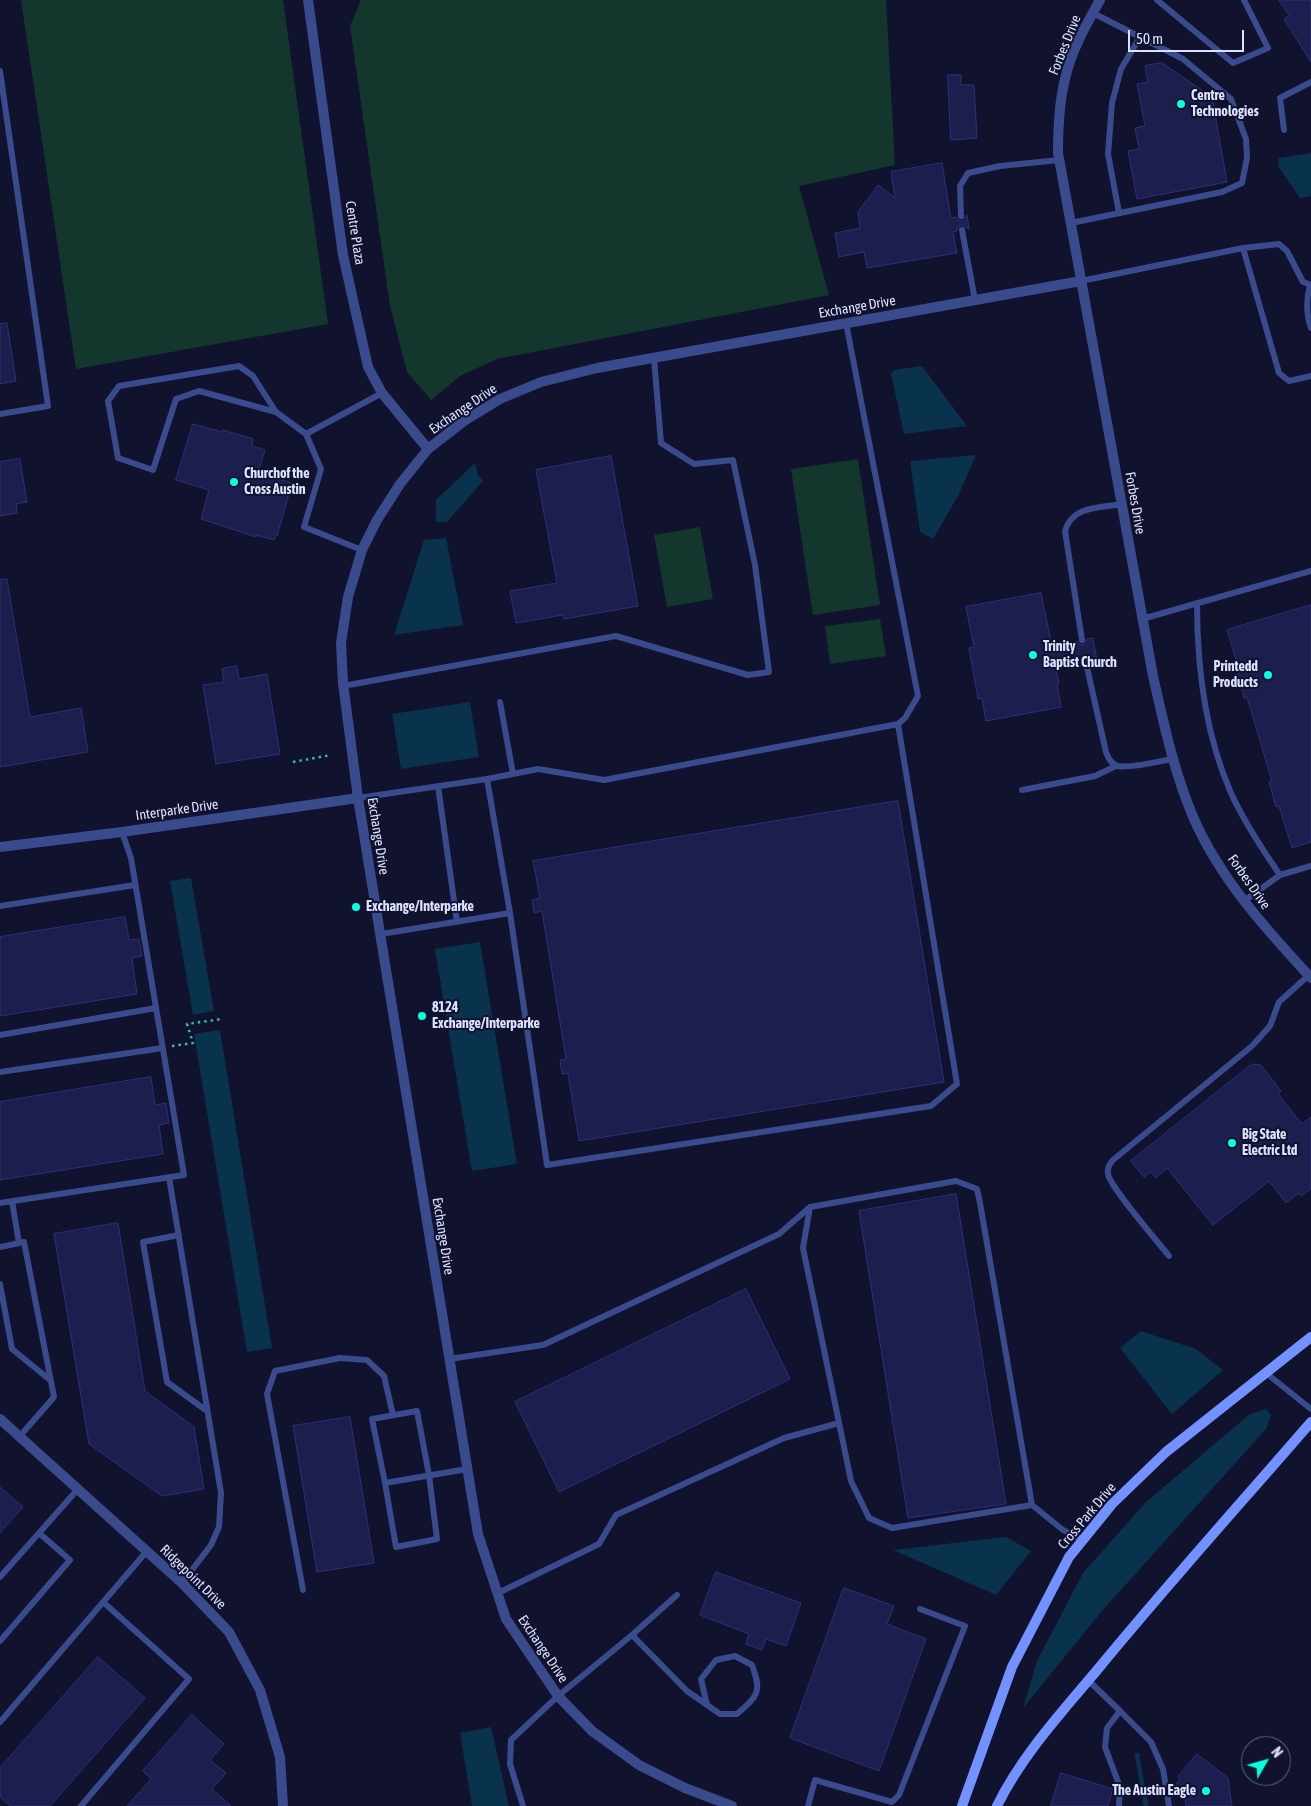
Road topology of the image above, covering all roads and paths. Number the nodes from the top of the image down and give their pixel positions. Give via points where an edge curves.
1 (308, 0) edge
2 (1100, 0) edge
3 (1157, 0) edge
4 (1244, 0) edge
5 (1093, 12) junction
6 (1140, 37) junction
7 (0, 71) edge
8 (1311, 82) edge
9 (1284, 130) dead end
10 (1059, 160) junction
11 (1119, 213) junction
12 (960, 216) dead end
13 (1070, 223) junction
14 (962, 230) dead end
15 (1243, 248) junction
16 (1081, 281) junction
17 (1311, 285) edge
18 (975, 300) junction
19 (846, 323) junction
20 (1311, 328) edge
21 (654, 358) junction
22 (1311, 376) edge
23 (382, 393) junction
24 (276, 412) junction
25 (0, 414) edge
26 (306, 434) junction
27 (428, 449) junction
28 (1122, 504) junction
29 (362, 550) junction
30 (1311, 571) edge
31 (1197, 603) junction
32 (1142, 619) junction
33 (1082, 640) dead end
34 (1086, 663) dead end
35 (343, 686) junction
36 (500, 702) dead end
37 (898, 724) junction
38 (331, 756) dead end
39 (1172, 759) junction
40 (293, 762) dead end
41 (1116, 766) junction
42 (513, 774) junction
43 (487, 779) junction
44 (438, 786) junction
45 (1022, 790) dead end
46 (358, 798) junction
47 (122, 832) junction
48 (0, 847) edge
49 (1311, 866) edge
50 (1280, 875) junction
51 (135, 885) junction
52 (1244, 901) junction
53 (0, 906) edge
54 (510, 913) junction
55 (456, 922) junction
56 (381, 934) junction
57 (1310, 976) edge
58 (156, 1008) junction
59 (222, 1019) dead end
60 (0, 1035) edge
61 (162, 1048) junction
62 (0, 1072) edge
63 (169, 1177) junction
64 (12, 1201) junction
65 (0, 1203) edge
66 (810, 1207) junction
67 (179, 1235) junction
68 (20, 1243) junction
69 (0, 1247) edge
70 (1169, 1256) dead end
71 (0, 1284) edge
72 (1311, 1337) edge
73 (449, 1359) junction
74 (1266, 1373) junction
75 (50, 1380) junction
76 (1311, 1409) edge
77 (208, 1411) junction
78 (393, 1415) junction
79 (0, 1419) edge
80 (1311, 1422) edge
81 (839, 1423) junction
82 (20, 1436) junction
83 (467, 1469) junction
84 (429, 1475) junction
85 (385, 1483) junction
86 (78, 1489) junction
87 (1032, 1505) junction
88 (39, 1533) junction
89 (1083, 1540) junction
90 (147, 1551) junction
91 (0, 1577) edge
92 (182, 1583) junction
93 (303, 1590) dead end
94 (498, 1593) junction
95 (677, 1595) dead end
96 (103, 1602) junction
97 (920, 1608) dead end
98 (632, 1635) junction
99 (0, 1641) edge
100 (1088, 1680) junction
101 (558, 1696) junction
102 (707, 1705) junction
103 (1120, 1710) junction
104 (0, 1722) edge
105 (82, 1806) edge
106 (283, 1806) edge
107 (523, 1806) edge
108 (732, 1806) edge
109 (808, 1806) edge
110 (962, 1806) edge
111 (997, 1806) edge
112 (1119, 1806) edge
113 (1169, 1806) edge

1 - 23 street, Centre Plaza via 343,255 368,367
2 - 5 street, Forbes Drive
3 - 4 lane via 1233,63 1268,48
5 - 6 lane
5 - 10 street, Forbes Drive via 1081,33 1065,77 1059,115
6 - 11 lane via 1121,69 1112,103 1108,154
6 - 11 lane via 1183,59 1231,99 1246,139 1247,158 1242,183 1222,192
7 - 25 lane via 48,406
8 - 9 lane via 1280,98
10 - 12 lane via 968,173 960,186
10 - 13 street, Forbes Drive
11 - 13 lane
13 - 16 street, Forbes Drive
14 - 18 lane
15 - 16 lane
15 - 17 lane via 1279,244 1287,250 1303,282
15 - 22 lane via 1279,373 1288,381
16 - 18 street, Exchange Drive
16 - 28 street, Forbes Drive
17 - 20 lane via 1307,307
18 - 19 street, Exchange Drive
19 - 21 street, Exchange Drive
19 - 37 lane via 918,696
21 - 27 street, Exchange Drive via 541,382 500,399
21 - 35 lane via 661,443 694,464 733,460 755,565 769,672 748,675 616,636
23 - 26 lane
23 - 27 street, Centre Plaza
24 - 24 lane via 253,376 239,366 119,386 108,401 118,458 154,470 176,399 199,391
24 - 26 lane
26 - 29 lane via 321,469 304,527
27 - 29 street, Exchange Drive via 400,484
28 - 32 street, Forbes Drive
28 - 33 lane via 1078,512 1068,522 1065,531
29 - 35 street, Exchange Drive via 348,597 341,643
30 - 31 lane
31 - 32 lane
31 - 50 lane via 1200,672 1218,756 1236,802
32 - 39 street, Forbes Drive
34 - 41 lane via 1106,752
35 - 46 street, Exchange Drive
36 - 42 lane
37 - 42 lane via 604,780 538,769
37 - 54 lane via 958,1084 931,1106 547,1165
38 - 40 path
39 - 41 lane
39 - 52 street, Forbes Drive via 1194,819
41 - 45 lane via 1095,776
42 - 43 lane
43 - 44 lane
43 - 54 lane
44 - 46 lane
44 - 55 lane
46 - 47 street, Interparke Drive
46 - 56 street, Exchange Drive
47 - 48 street, Interparke Drive
47 - 51 lane via 131,858
49 - 50 lane
50 - 52 lane
51 - 53 lane
51 - 58 lane
52 - 57 street, Forbes Drive
54 - 55 lane
55 - 56 lane
56 - 73 street, Exchange Drive
57 - 70 lane via 1279,1002 1270,1026 1252,1046 1108,1166 1108,1175 1115,1188
58 - 60 lane
58 - 61 lane
59 - 61 path via 187,1024 193,1043
61 - 62 lane
61 - 63 lane via 184,1175
63 - 64 lane
63 - 67 lane
64 - 65 lane
64 - 68 lane
66 - 73 lane via 779,1234 543,1345
66 - 81 lane via 803,1248
66 - 87 lane via 956,1181 977,1190
67 - 77 lane
67 - 77 lane via 142,1242 167,1382
68 - 69 lane
68 - 75 lane via 24,1242
71 - 75 lane via 12,1348
72 - 74 street, Cross Park Drive
73 - 83 street, Exchange Drive
74 - 76 lane
74 - 89 street, Cross Park Drive via 1166,1452 1112,1504
75 - 82 lane via 54,1397
77 - 92 lane via 221,1493 220,1527 211,1545
78 - 84 lane via 417,1411
78 - 85 lane via 372,1419
78 - 93 lane via 384,1376 366,1360 340,1358 275,1371 267,1394
79 - 82 street, Ridgepoint Drive
80 - 100 street
81 - 87 lane via 851,1481 869,1518 892,1528
81 - 94 lane via 784,1438 616,1516 599,1544
82 - 86 street, Ridgepoint Drive
83 - 84 lane
83 - 94 street, Exchange Drive via 478,1534
84 - 85 lane
84 - 85 lane via 438,1539 396,1547
86 - 88 lane
86 - 90 street, Ridgepoint Drive
87 - 89 lane via 1063,1530
88 - 91 lane
88 - 99 lane via 70,1560
89 - 110 street, Cross Park Drive via 1069,1557 1012,1667
90 - 92 street, Ridgepoint Drive
90 - 96 lane
92 - 106 street, Ridgepoint Drive via 229,1632 260,1690 280,1758
94 - 101 street, Exchange Drive via 506,1619
95 - 98 lane
96 - 104 lane
96 - 105 lane via 189,1679
97 - 109 lane via 965,1626 899,1795 892,1802 815,1780
98 - 101 lane
98 - 102 lane via 687,1690
100 - 103 lane
100 - 111 street via 1014,1775
101 - 107 lane via 511,1740 510,1764
101 - 108 street, Exchange Drive via 592,1731 639,1765
102 - 102 lane via 720,1714 737,1714 754,1700 758,1683 752,1665 735,1656 716,1660 701,1679
103 - 112 lane via 1107,1728 1105,1747 1120,1787
103 - 113 lane via 1151,1742 1163,1769

